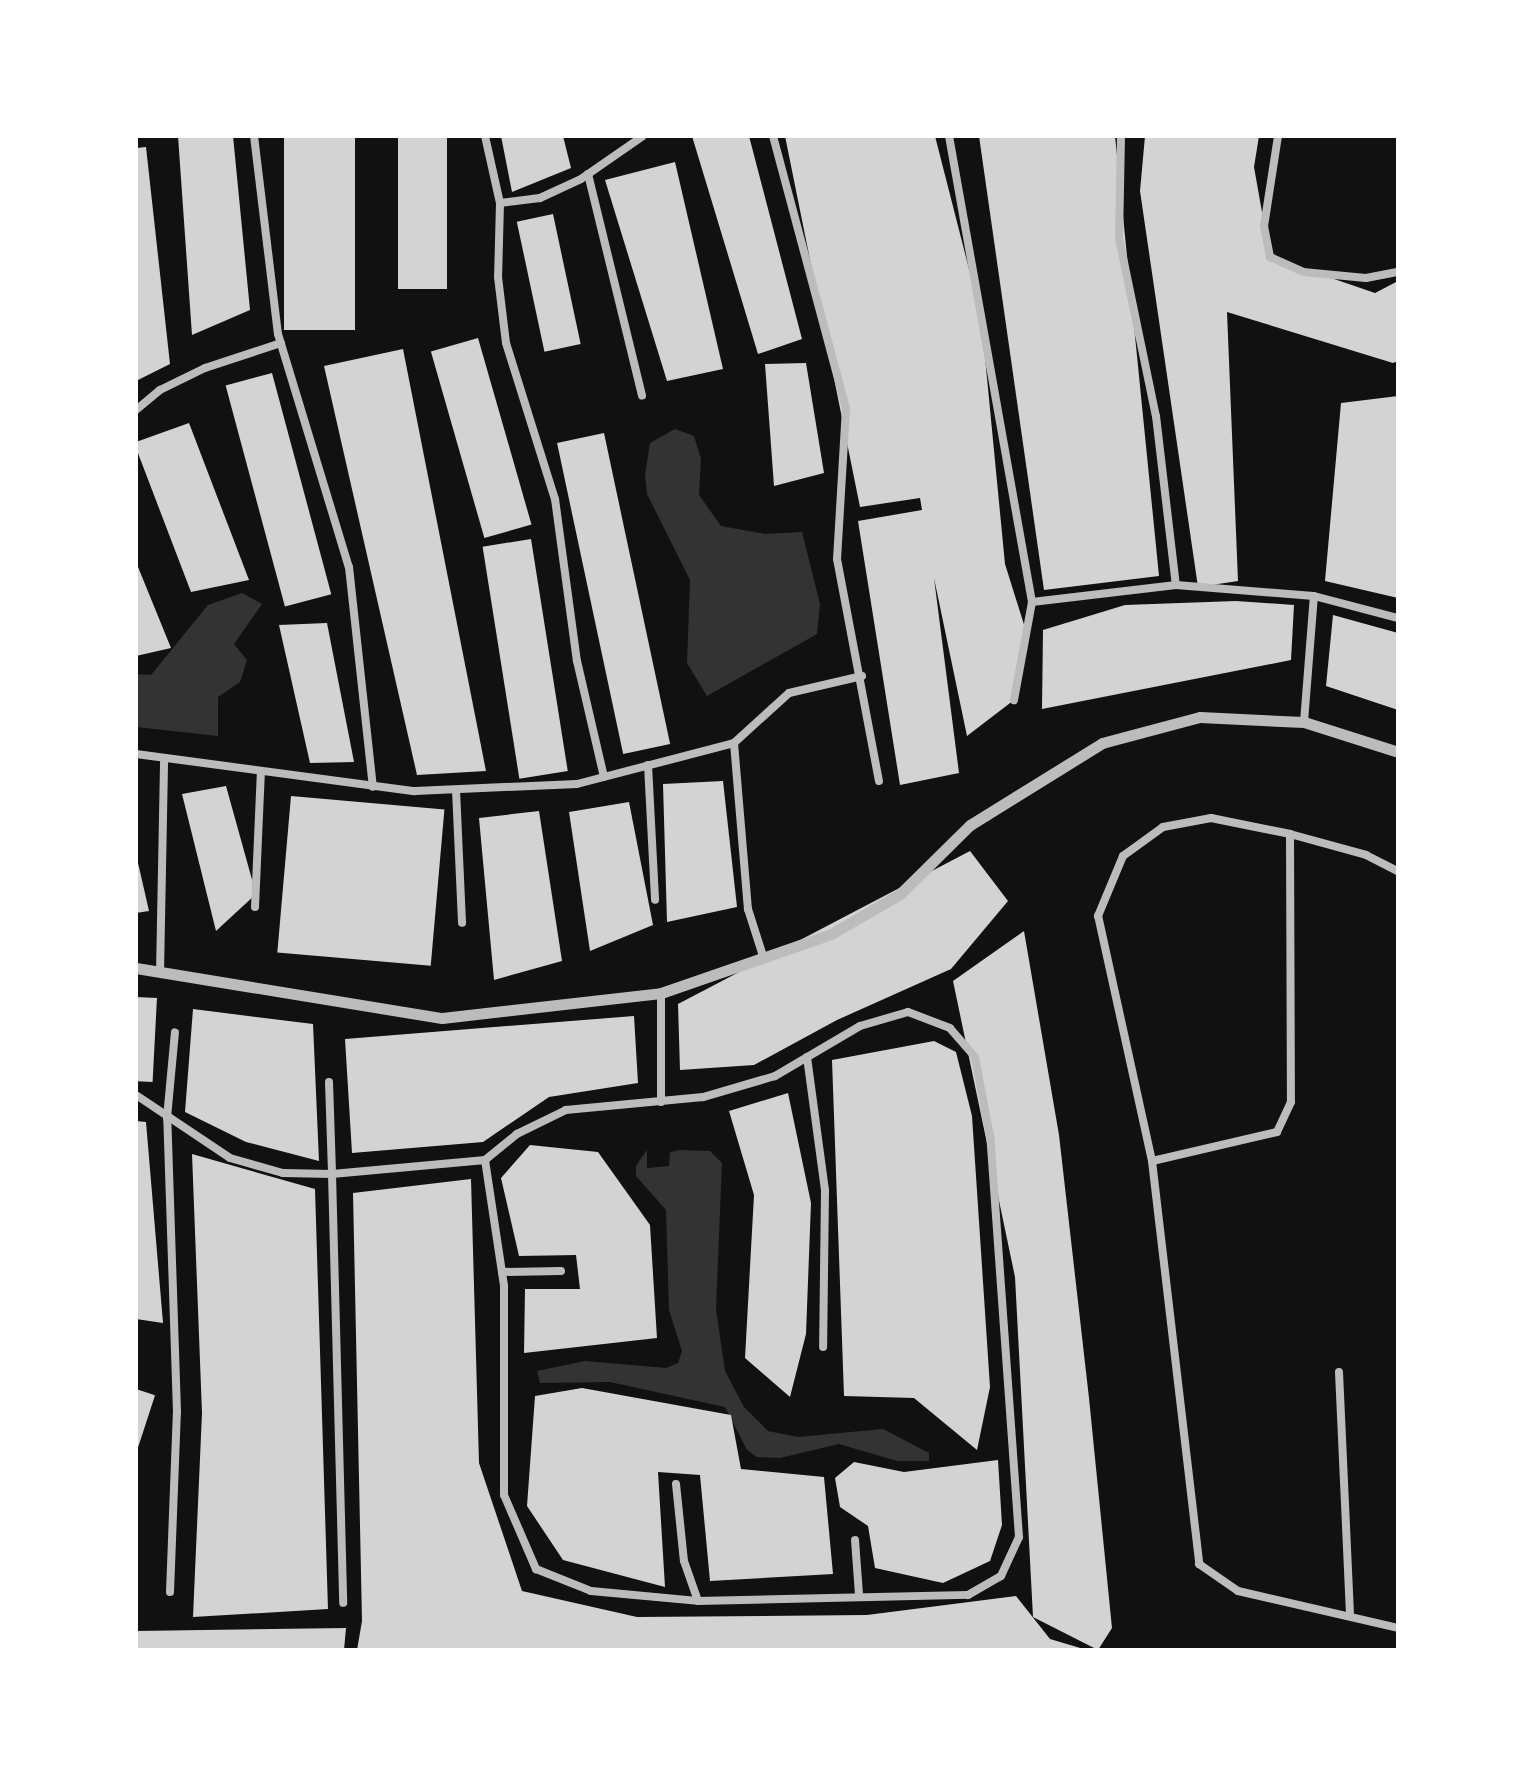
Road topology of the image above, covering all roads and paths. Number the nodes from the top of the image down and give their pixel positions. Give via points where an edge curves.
1 (254, 136) edge
2 (485, 136) edge
3 (643, 136) edge
4 (773, 136) edge
5 (949, 136) edge
6 (1121, 136) edge
7 (1278, 136) edge
8 (588, 174) junction
9 (500, 203) junction
10 (1398, 272) edge
11 (281, 343) junction
12 (642, 395) dead end
13 (136, 410) edge
14 (1176, 585) junction
15 (1314, 596) junction
16 (1032, 602) junction
17 (1398, 618) edge
18 (862, 676) junction
19 (1014, 700) dead end
20 (1304, 722) junction
21 (734, 743) junction
22 (1398, 752) edge
23 (136, 754) edge
24 (164, 758) junction
25 (648, 765) junction
26 (261, 771) junction
27 (604, 777) junction
28 (879, 781) dead end
29 (373, 787) junction
30 (456, 790) junction
31 (1290, 834) junction
32 (1398, 871) edge
33 (655, 900) dead end
34 (255, 907) dead end
35 (462, 923) dead end
36 (764, 961) junction
37 (136, 968) edge
38 (160, 973) junction
39 (661, 993) junction
40 (175, 1032) dead end
41 (807, 1057) junction
42 (329, 1082) dead end
43 (136, 1095) edge
44 (661, 1102) junction
45 (167, 1118) junction
46 (485, 1160) junction
47 (1152, 1161) junction
48 (332, 1174) junction
49 (561, 1271) dead end
50 (502, 1272) junction
51 (823, 1347) dead end
52 (1339, 1372) dead end
53 (676, 1484) dead end
54 (855, 1540) dead end
55 (170, 1592) dead end
56 (859, 1594) junction
57 (698, 1601) junction
58 (343, 1603) dead end
59 (1350, 1613) junction
60 (1398, 1628) edge

1 - 11 street
2 - 9 street
3 - 8 street
4 - 18 street via 846,408 837,559
5 - 16 street
6 - 14 street via 1119,238 1156,416
7 - 10 street via 1264,226 1270,257 1303,272 1366,278
8 - 9 street via 540,198
8 - 12 street
9 - 27 street via 498,277 506,343 555,499 577,661
11 - 13 street via 205,368 160,390
11 - 29 street via 349,567
14 - 15 street
14 - 16 street
15 - 17 street
15 - 20 street
16 - 19 street
18 - 21 street via 789,693
18 - 28 street
20 - 22 street
20 - 36 street via 1200,717 1102,743 970,825 900,894 831,934
21 - 25 street
21 - 36 street via 748,909
23 - 24 street
24 - 26 street
24 - 38 street
25 - 27 street
25 - 33 street
26 - 29 street
26 - 34 street
27 - 30 street via 577,784
29 - 30 street
30 - 35 street
31 - 32 street via 1366,855
31 - 47 street via 1291,1102 1277,1132
31 - 47 street via 1211,818 1163,827 1123,856 1098,916
36 - 39 street
37 - 38 street
38 - 39 street via 442,1018
39 - 44 street
40 - 45 street
41 - 44 street via 775,1076 703,1097
41 - 51 street via 825,1191
41 - 56 street via 860,1026 908,1012 950,1028 975,1057 990,1136 1019,1537 1001,1576 968,1595
42 - 48 street
43 - 45 street
44 - 46 street via 566,1110 517,1134
45 - 48 street via 230,1158 283,1173
45 - 55 street via 177,1412
46 - 48 street
46 - 50 street
47 - 59 street via 1199,1564 1238,1591
48 - 58 street
49 - 50 street
50 - 57 street via 504,1495 536,1569 591,1591
52 - 59 street
53 - 57 street via 684,1561
54 - 56 street
56 - 57 street
59 - 60 street

